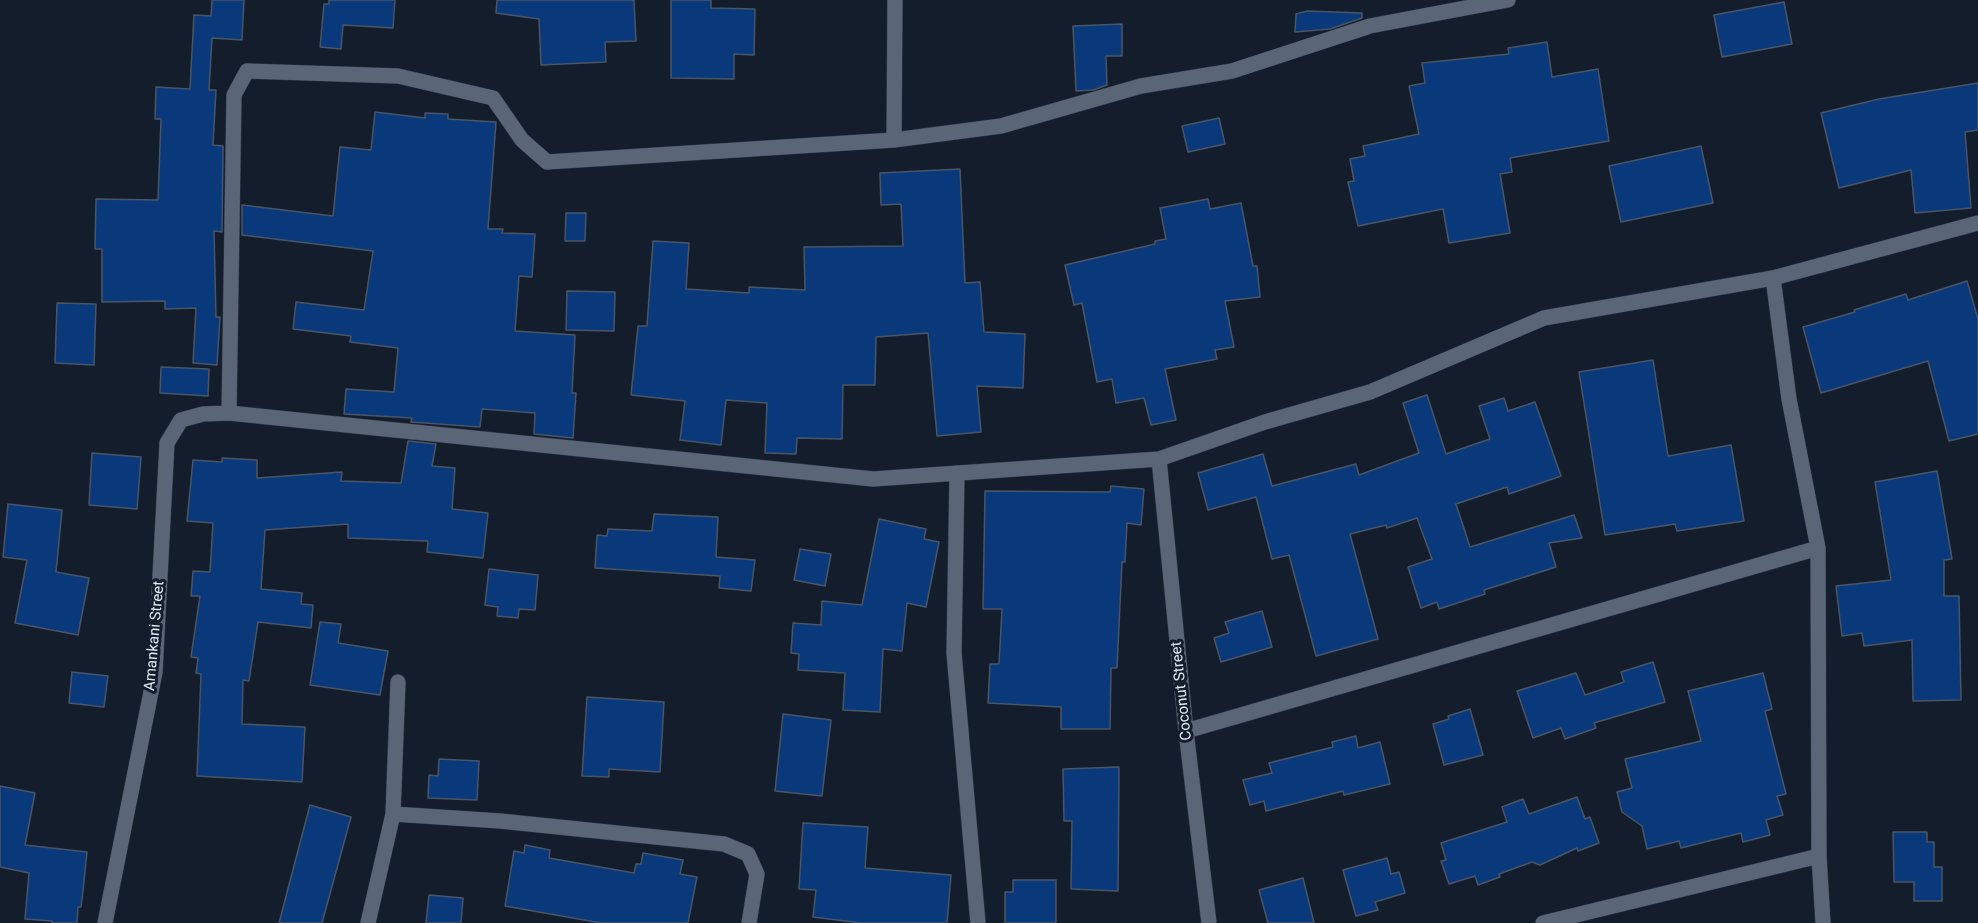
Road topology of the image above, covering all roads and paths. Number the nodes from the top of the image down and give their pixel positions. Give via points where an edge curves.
1 (895, 0) edge
2 (1508, 0) edge
3 (894, 140) junction
4 (1978, 223) edge
5 (1773, 278) junction
6 (230, 413) junction
7 (1159, 459) junction
8 (957, 473) junction
9 (1818, 548) junction
10 (398, 682) dead end
11 (1186, 731) junction
12 (393, 814) junction
13 (1819, 856) junction
14 (105, 923) edge
15 (368, 923) edge
16 (749, 923) edge
17 (978, 923) edge
18 (1209, 923) edge
19 (1543, 923) edge
20 (1823, 923) edge

1 - 3 street
2 - 3 street via 1370,26 1233,71 1141,86 1001,126
3 - 6 street via 547,162 522,140 493,98 398,76 247,71 234,95
4 - 5 street
5 - 7 street via 1544,318 1370,392 1265,422
5 - 9 street via 1789,399
6 - 8 street via 873,479
6 - 14 street, Amankani Street via 181,420 167,443 155,672
7 - 8 street
7 - 11 street, Coconut Street
8 - 17 street via 954,653
9 - 11 street
9 - 13 street
10 - 12 street
11 - 18 street, Coconut Street
12 - 15 street
12 - 16 street via 724,844 748,854 757,874
13 - 19 street
13 - 20 street

